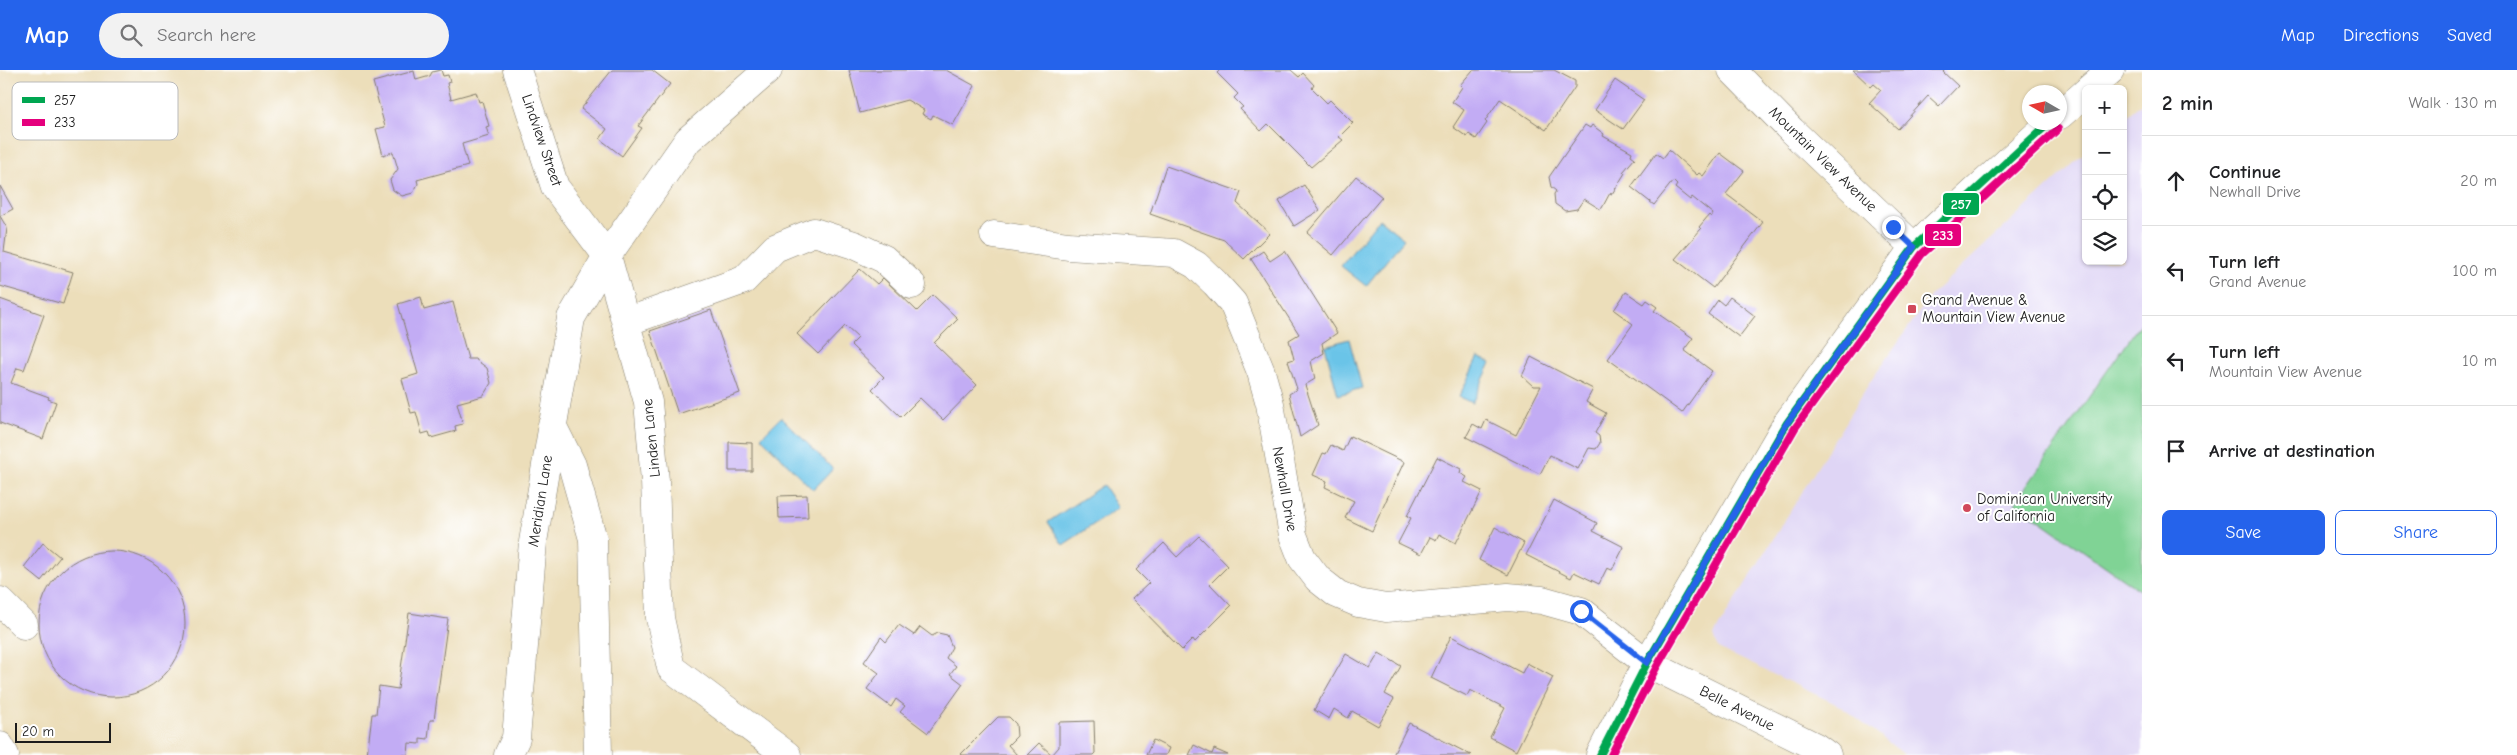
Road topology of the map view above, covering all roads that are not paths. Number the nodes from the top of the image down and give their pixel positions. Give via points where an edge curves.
1 (517, 70) edge
2 (768, 70) edge
3 (1732, 70) edge
4 (2111, 70) edge
5 (2094, 85) edge
6 (2082, 96) edge
7 (2067, 109) edge
8 (2042, 130) edge
9 (994, 235) dead end
10 (1914, 247) junction
11 (607, 256) junction
12 (912, 286) dead end
13 (626, 322) junction
14 (552, 425) junction
15 (0, 602) edge
16 (24, 625) dead end
17 (1647, 663) junction
18 (0, 746) edge
19 (5, 755) edge
20 (508, 755) edge
21 (598, 755) edge
22 (787, 755) edge
23 (1600, 755) edge
24 (1827, 755) edge

1 - 11 street, Lindview Street via 556,187
2 - 11 street via 688,140
3 - 10 street, Mountain View Avenue
4 - 5 street
6 - 7 street
8 - 10 street
9 - 17 street, Newhall Drive via 1068,246 1174,253 1196,265 1216,283 1233,302 1261,372 1296,543 1302,558 1318,579 1337,594 1358,603 1386,608 1508,598 1542,600 1581,611
10 - 17 street via 1787,423
11 - 13 street, Linden Lane
11 - 14 street, Meridian Lane via 572,318
12 - 13 street via 884,259 814,232 775,248 744,280
13 - 22 street, Linden Lane via 648,402 655,481 660,618 671,668
14 - 20 street, Meridian Lane via 533,542 516,738
14 - 21 street via 572,465 593,539
15 - 16 street
17 - 23 street
17 - 24 street, Belle Avenue
18 - 19 street

